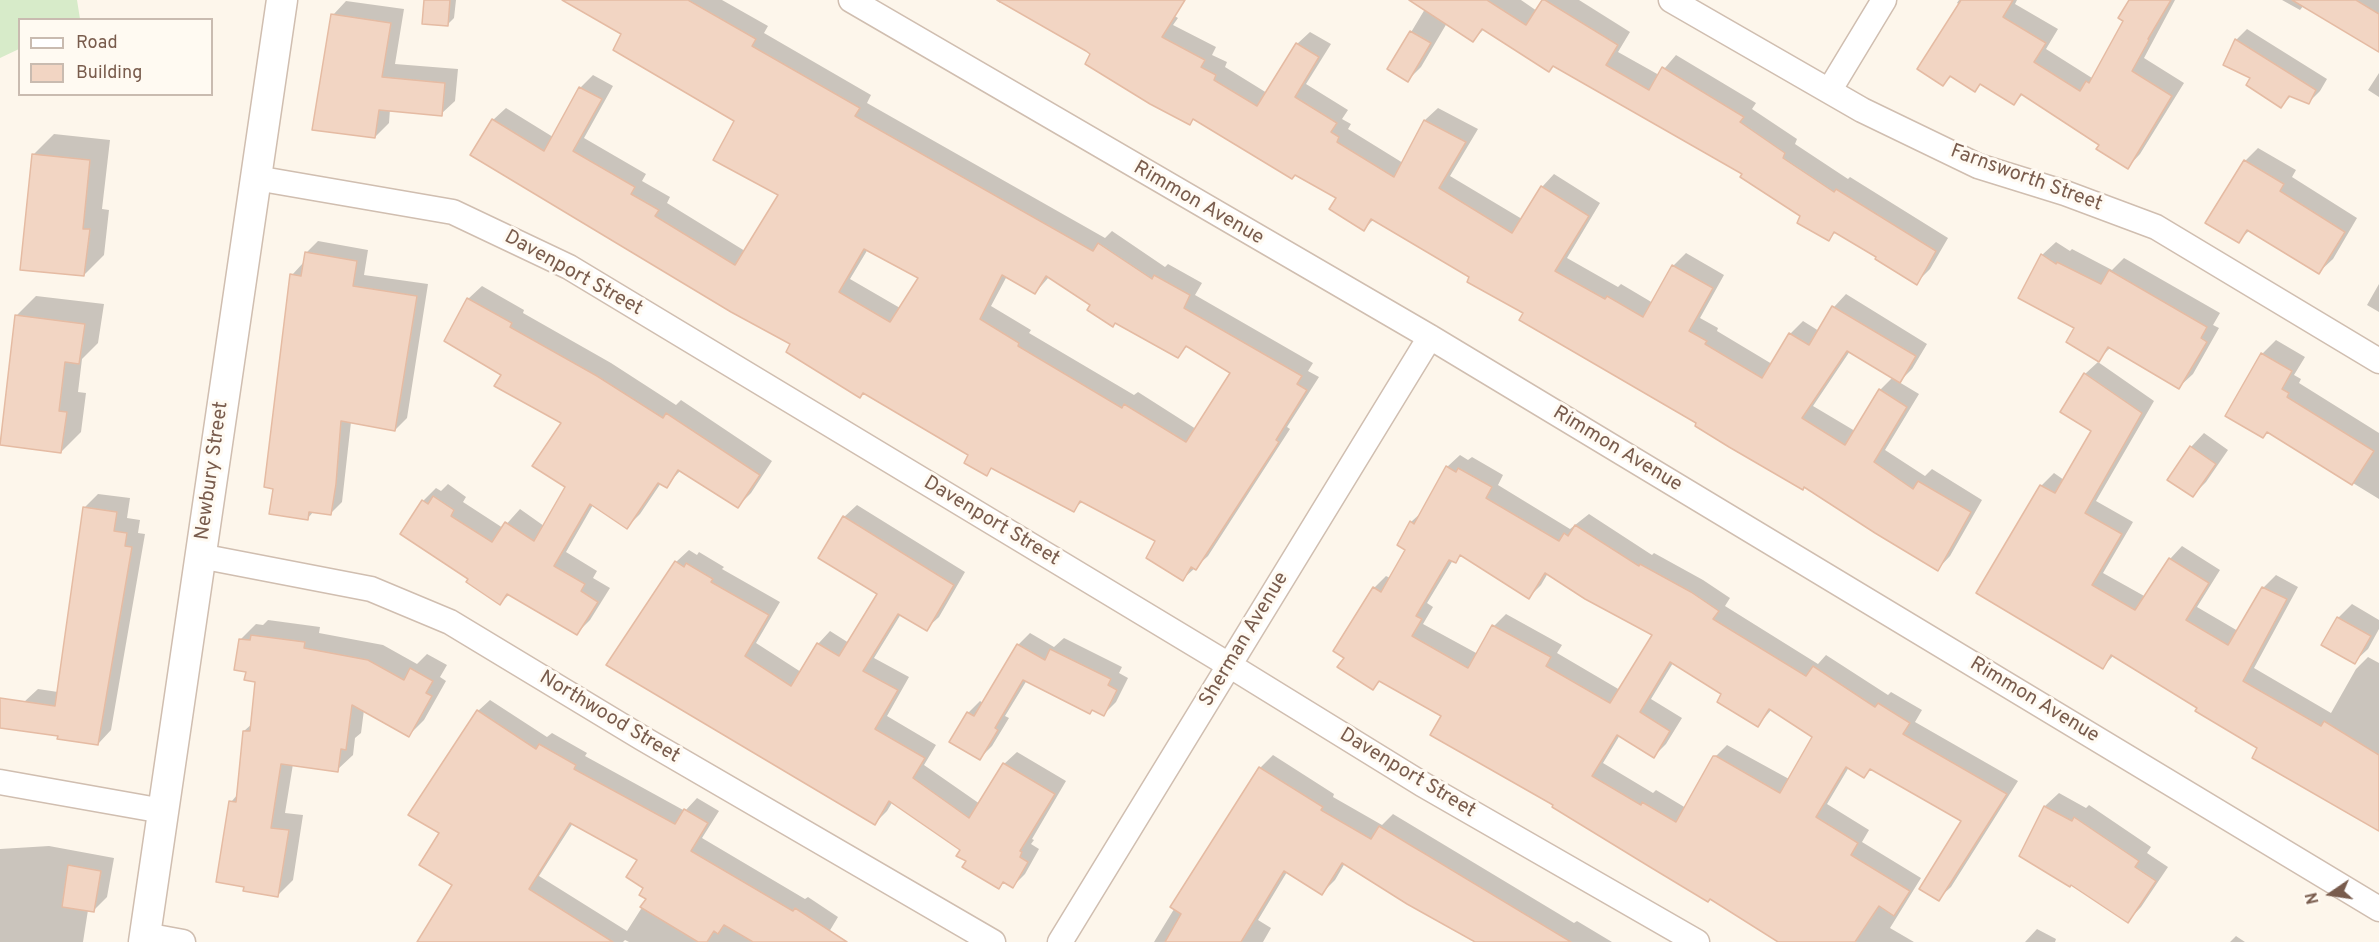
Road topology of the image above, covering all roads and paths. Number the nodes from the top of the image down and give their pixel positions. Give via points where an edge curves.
1 (282, 0) edge
2 (851, 0) edge
3 (1671, 0) edge
4 (1884, 0) edge
5 (1829, 91) junction
6 (256, 178) junction
7 (1430, 337) junction
8 (2379, 360) edge
9 (200, 556) junction
10 (1229, 665) junction
11 (0, 782) edge
12 (163, 811) junction
13 (2379, 909) edge
14 (145, 938) edge
15 (183, 942) edge
16 (993, 942) edge
17 (1060, 942) edge
18 (1697, 942) edge

1 - 6 street, Newbury Street
2 - 7 street, Rimmon Avenue
3 - 5 street, Farnsworth Street
4 - 5 street
5 - 8 street, Farnsworth Street via 1978,166 2156,227
6 - 9 street, Newbury Street
6 - 10 street, Davenport Street via 453,212 569,267
7 - 10 street, Sherman Avenue
7 - 13 street, Rimmon Avenue
9 - 12 street, Newbury Street
9 - 16 street, Northwood Street via 372,589 450,622
10 - 17 street, Sherman Avenue
10 - 18 street, Davenport Street via 1422,784
11 - 12 street
12 - 14 street, Newbury Street
14 - 15 street

